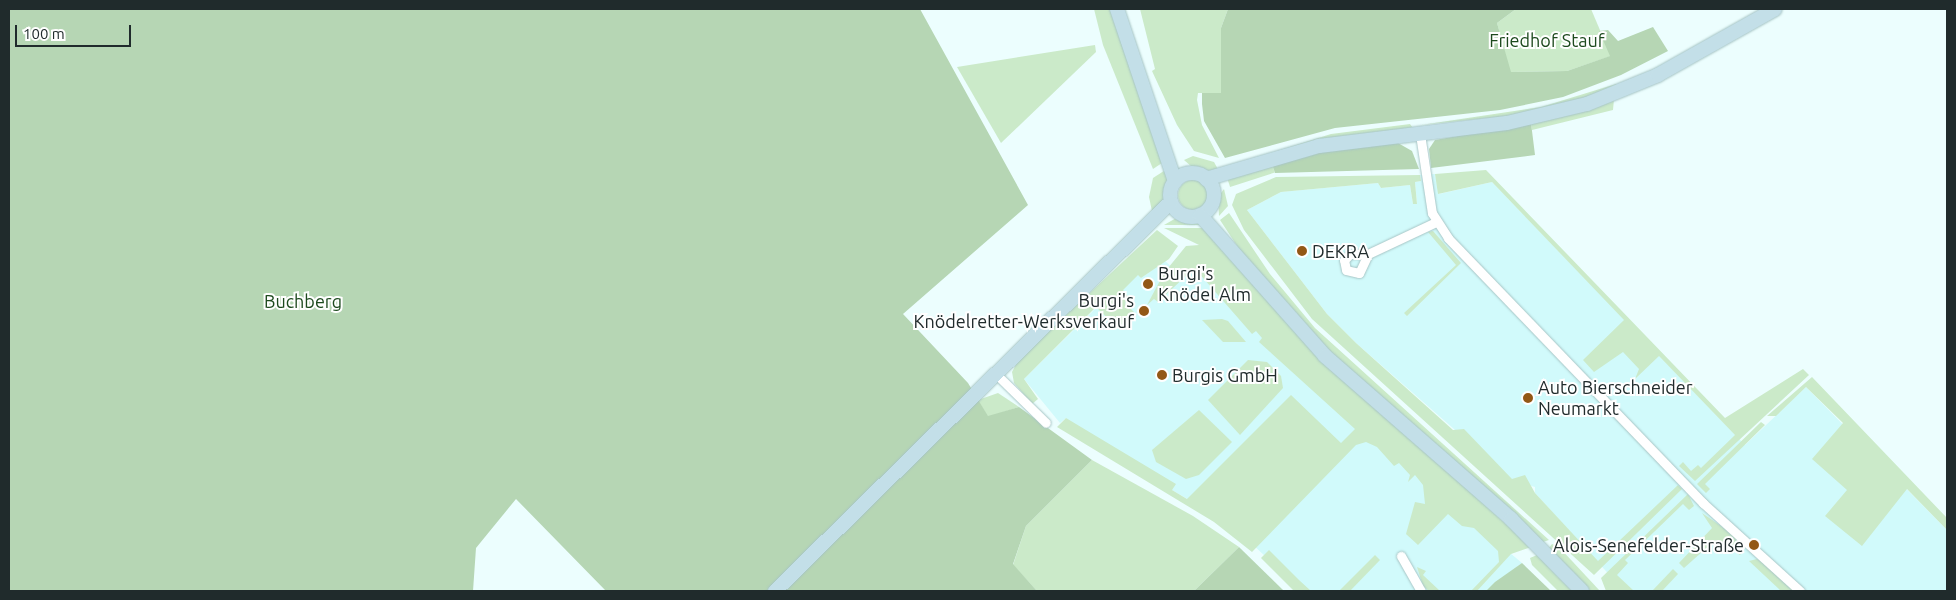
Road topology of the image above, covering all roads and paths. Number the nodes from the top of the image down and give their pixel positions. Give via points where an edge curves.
1 (1117, 9) edge
2 (1775, 9) edge
3 (1420, 134) junction
4 (1241, 172) junction
5 (1181, 177) junction
6 (1206, 179) junction
7 (1208, 205) junction
8 (1174, 207) junction
9 (1436, 222) junction
10 (1368, 254) dead end
11 (995, 373) junction
12 (1046, 423) dead end
13 (1401, 556) dead end
14 (775, 591) edge
15 (1421, 591) edge
16 (1582, 591) edge
17 (1800, 591) edge

1 - 5 street via 1160,132
2 - 3 street via 1682,62 1600,99 1515,122
3 - 4 street via 1319,146
3 - 9 street
4 - 6 street
4 - 7 street
5 - 6 street
5 - 8 street
6 - 7 street
7 - 8 street
7 - 16 street via 1227,244 1320,351 1511,519
8 - 11 street via 1139,234
9 - 10 street
9 - 17 street via 1689,489
11 - 12 street
11 - 14 street
13 - 15 street

